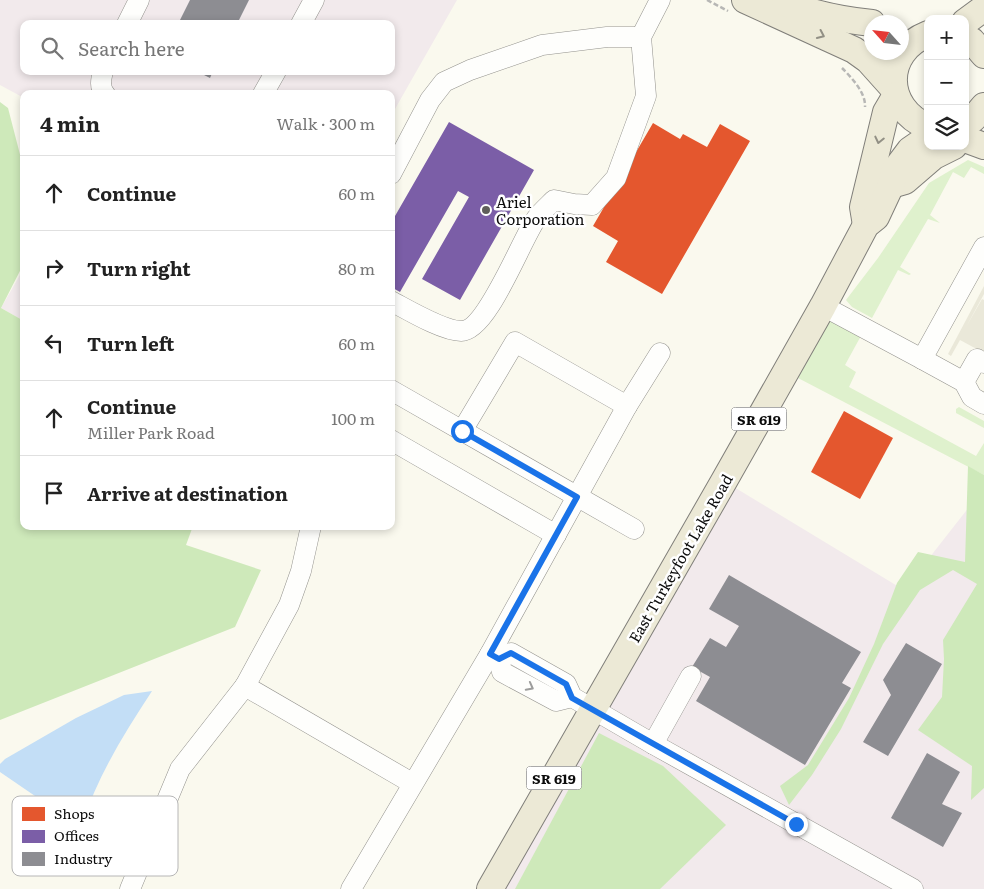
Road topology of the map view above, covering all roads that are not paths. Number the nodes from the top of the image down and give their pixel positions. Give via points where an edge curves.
1 (139, 0) edge
2 (314, 0) edge
3 (660, 0) edge
4 (778, 0) edge
5 (739, 6) edge
6 (984, 8) edge
7 (969, 19) edge
8 (129, 20) edge
9 (303, 20) edge
10 (864, 22) edge
11 (909, 29) edge
12 (924, 32) edge
13 (924, 35) edge
14 (641, 37) junction
15 (969, 39) edge
16 (984, 55) edge
17 (102, 75) edge
18 (274, 75) edge
19 (102, 90) edge
20 (265, 90) edge
21 (895, 92) junction
22 (984, 106) edge
23 (924, 125) edge
24 (969, 133) edge
25 (924, 140) edge
26 (946, 150) edge
27 (395, 166) edge
28 (891, 185) junction
29 (866, 225) junction
30 (984, 247) edge
31 (395, 303) edge
32 (823, 306) junction
33 (660, 353) dead end
34 (922, 359) junction
35 (984, 363) edge
36 (964, 382) junction
37 (395, 392) edge
38 (984, 404) edge
39 (627, 406) junction
40 (462, 431) junction
41 (395, 442) edge
42 (577, 497) junction
43 (634, 529) dead end
44 (310, 530) edge
45 (556, 535) junction
46 (495, 656) junction
47 (691, 676) dead end
48 (245, 686) junction
49 (583, 703) junction
50 (653, 744) junction
51 (412, 783) junction
52 (169, 796) edge
53 (135, 876) edge
54 (130, 889) edge
55 (351, 889) edge
56 (490, 889) edge
57 (913, 889) edge

1 - 8 street
2 - 9 street
3 - 14 street
4 - 10 main road via 799,9
5 -> 21 main road via 854,50 868,60
6 - 7 main road
11 - 12 main road
13 - 21 main road via 907,47 899,58 894,72
14 - 27 street via 607,37 542,45 444,82 430,100
14 - 31 street via 646,96 616,178 592,205 554,200 536,220 492,303 474,326 464,332 450,329
15 - 16 main road
17 - 19 street
18 - 20 street
21 - 23 main road via 906,113
21 -> 29 main road via 886,112 863,207
22 - 24 main road via 973,119
25 - 28 main road, East Turkeyfoot Lake Road / SR 619 via 910,150 895,170
26 - 28 main road via 934,156 905,181
28 - 29 main road, East Turkeyfoot Lake Road / SR 619 via 876,218
29 - 32 main road, East Turkeyfoot Lake Road / SR 619
30 - 34 street
32 - 34 street
32 - 49 main road, East Turkeyfoot Lake Road / SR 619
33 - 39 street
34 - 36 street
35 - 36 street via 977,360
36 - 38 street via 972,397
37 - 40 street
39 - 40 street via 515,342
39 - 42 street
40 - 42 street
41 - 45 street
42 - 43 street
42 - 45 street
44 - 48 street via 289,605
45 - 46 street
46 - 49 street via 511,653 566,684
46 - 51 street
47 - 50 street
48 - 51 street
48 - 52 street via 180,769
49 - 50 street
49 - 56 main road, East Turkeyfoot Lake Road / SR 619
50 - 57 street
51 - 55 street
53 - 54 street

